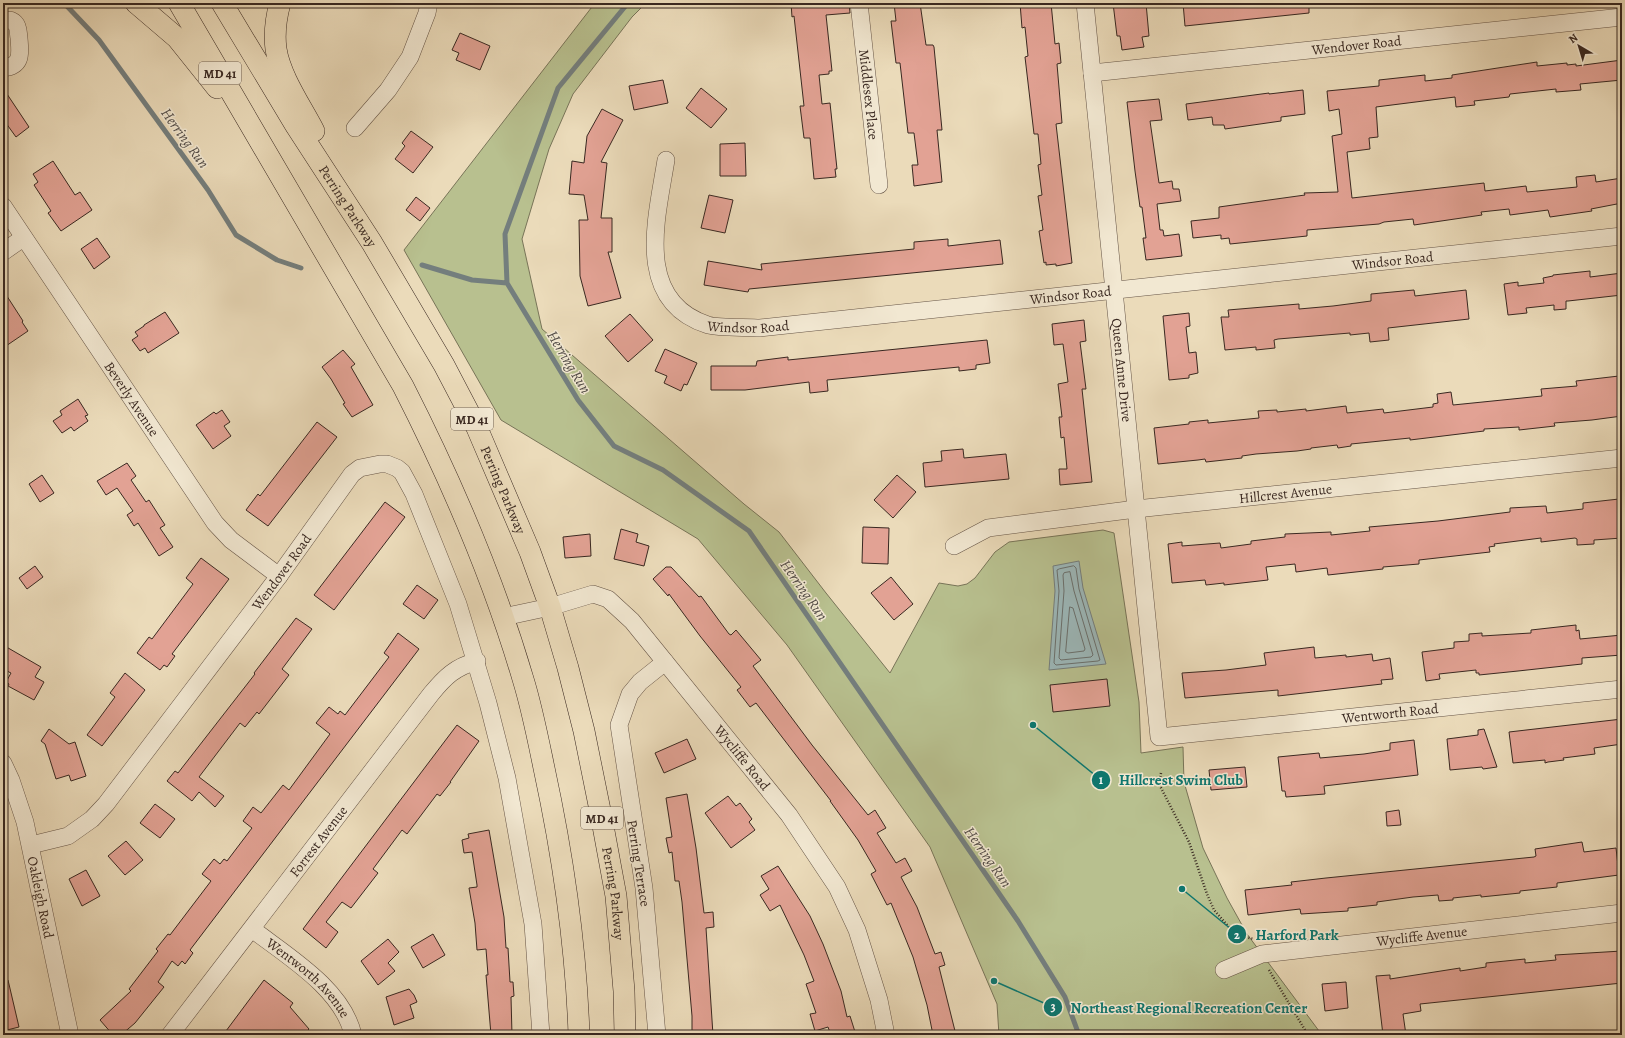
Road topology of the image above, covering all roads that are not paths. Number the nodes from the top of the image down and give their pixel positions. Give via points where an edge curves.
1 (136, 3) edge
2 (179, 3) edge
3 (222, 3) edge
4 (280, 3) edge
5 (429, 3) edge
6 (859, 3) edge
7 (1085, 3) edge
8 (1622, 17) edge
9 (3, 21) edge
10 (3, 68) edge
11 (1092, 73) junction
12 (355, 128) dead end
13 (262, 143) junction
14 (666, 160) dead end
15 (879, 186) dead end
16 (3, 206) edge
17 (1622, 236) edge
18 (23, 238) junction
19 (372, 243) junction
20 (3, 252) edge
21 (1114, 289) junction
22 (1622, 458) edge
23 (1136, 509) junction
24 (954, 546) dead end
25 (279, 576) junction
26 (550, 607) junction
27 (503, 617) junction
28 (477, 661) junction
29 (665, 662) junction
30 (1622, 689) edge
31 (1159, 737) joint
32 (3, 763) edge
33 (30, 845) junction
34 (1622, 913) edge
35 (252, 929) junction
36 (1224, 970) dead end
37 (70, 1035) edge
38 (170, 1035) edge
39 (353, 1035) edge
40 (541, 1035) edge
41 (579, 1035) edge
42 (625, 1035) edge
43 (657, 1035) edge
44 (886, 1035) edge

1 - 13 main road via 177,38
2 - 13 main road, MD 41
3 - 19 main road, Perring Parkway / MD 41 via 296,126
4 - 19 main road via 276,21 276,49 284,73
5 - 12 street via 410,57 388,90
6 - 15 street, Middlesex Place
7 - 11 street, Queen Anne Drive
8 - 11 street, Wendover Road
9 - 10 street via 10,20 18,28 21,56 10,67
11 - 21 street, Queen Anne Drive
13 - 27 main road, MD 41 via 403,386 465,516
14 - 21 street, Windsor Road via 655,225 655,262 665,292 681,312 708,325 760,328
16 - 18 street, Beverly Avenue
17 - 21 street, Windsor Road
18 - 20 street
18 - 25 street, Beverly Avenue via 215,523 230,540
19 - 26 main road, Perring Parkway / MD 41 via 444,365 477,428
21 - 23 street, Queen Anne Drive
22 - 23 street, Hillcrest Avenue
23 - 24 street, Hillcrest Avenue via 988,528
23 - 31 street, Queen Anne Drive
25 - 28 street, Wendover Road via 352,474 368,465 386,464 397,468 414,494 458,604
25 - 33 street, Wendover Road via 106,804 92,819 68,836
26 - 27 street, Wycliffe Road
26 - 29 street, Wycliffe Road via 593,594 608,599 632,621
26 - 42 main road, Perring Parkway / MD 41 via 584,731 616,896
27 - 41 main road, MD 41 via 524,680 557,826 569,906
28 - 35 street, Forrest Avenue via 454,670 431,694
28 - 40 street via 507,778 533,924
29 - 43 street, Perring Terrace via 640,682 630,694 619,725 644,888
29 - 44 street, Wycliffe Road via 789,815 837,886 857,930 879,1000
30 - 31 street, Wentworth Road
32 - 33 street, Oakleigh Road via 19,800
33 - 37 street, Oakleigh Road
34 - 36 street, Wycliffe Avenue via 1262,954
35 - 38 street, Forrest Avenue
35 - 39 street, Wentworth Avenue via 302,967 333,995 344,1010

